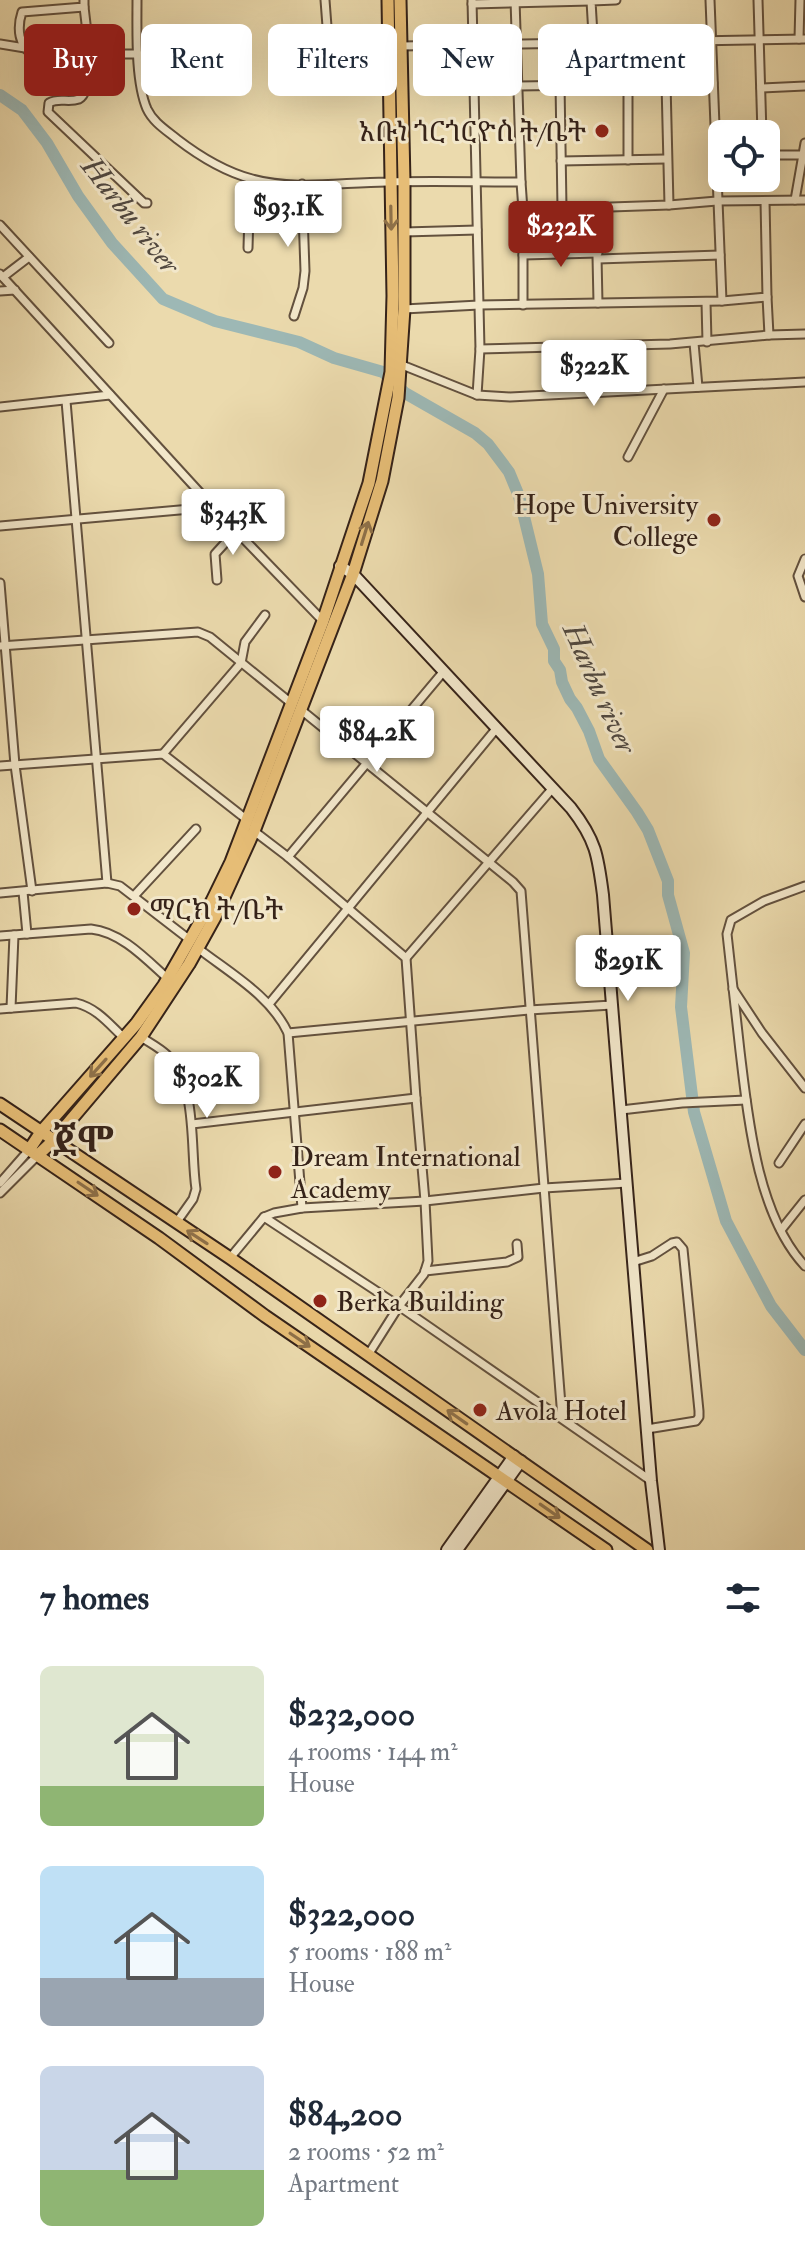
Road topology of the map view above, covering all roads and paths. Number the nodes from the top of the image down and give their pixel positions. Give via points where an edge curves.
1 (43, 0) edge
2 (137, 0) edge
3 (325, 0) edge
4 (388, 0) edge
5 (400, 0) edge
6 (616, 0) edge
7 (710, 0) edge
8 (758, 0) edge
9 (800, 0) edge
10 (515, 1) edge
11 (591, 1) edge
12 (472, 2) edge
13 (84, 4) edge
14 (43, 10) junction
15 (86, 24) edge
16 (327, 24) edge
17 (473, 24) edge
18 (516, 24) edge
19 (593, 24) edge
20 (711, 24) edge
21 (802, 39) edge
22 (714, 41) edge
23 (759, 42) junction
24 (0, 44) edge
25 (24, 46) edge
26 (402, 46) junction
27 (413, 46) edge
28 (24, 48) edge
29 (125, 54) edge
30 (138, 54) junction
31 (805, 86) edge
32 (761, 88) junction
33 (714, 95) edge
34 (83, 96) edge
35 (475, 96) edge
36 (519, 96) edge
37 (560, 96) edge
38 (628, 96) edge
39 (666, 96) edge
40 (716, 120) edge
41 (762, 120) edge
42 (805, 143) edge
43 (780, 155) edge
44 (803, 155) junction
45 (666, 159) junction
46 (628, 160) junction
47 (561, 161) junction
48 (250, 179) junction
49 (390, 181) junction
50 (404, 182) junction
51 (476, 182) junction
52 (521, 182) junction
53 (302, 184) junction
54 (717, 192) edge
55 (795, 200) junction
56 (805, 200) edge
57 (717, 201) junction
58 (765, 201) junction
59 (147, 203) dead end
60 (669, 205) junction
61 (562, 208) junction
62 (596, 209) junction
63 (523, 210) junction
64 (0, 225) edge
65 (477, 230) junction
66 (404, 232) junction
67 (248, 248) dead end
68 (523, 255) junction
69 (720, 255) junction
70 (598, 256) junction
71 (29, 257) junction
72 (2, 276) edge
73 (15, 290) junction
74 (0, 291) edge
75 (767, 297) junction
76 (722, 301) junction
77 (706, 302) junction
78 (598, 303) junction
79 (479, 305) junction
80 (523, 305) junction
81 (404, 309) junction
82 (294, 316) dead end
83 (805, 334) edge
84 (769, 335) junction
85 (707, 342) junction
86 (109, 343) dead end
87 (694, 343) junction
88 (480, 349) junction
89 (394, 366) junction
90 (805, 382) edge
91 (394, 386) junction
92 (698, 387) junction
93 (664, 389) junction
94 (110, 395) junction
95 (477, 395) junction
96 (66, 401) junction
97 (0, 407) edge
98 (628, 457) dead end
99 (213, 507) junction
100 (75, 520) junction
101 (0, 526) edge
102 (236, 531) junction
103 (805, 559) edge
104 (340, 566) junction
105 (353, 574) junction
106 (217, 580) dead end
107 (0, 583) edge
108 (805, 597) edge
109 (265, 615) dead end
110 (323, 621) junction
111 (87, 639) junction
112 (3, 645) edge
113 (241, 663) junction
114 (444, 671) junction
115 (295, 706) junction
116 (496, 729) junction
117 (163, 754) junction
118 (96, 758) junction
119 (366, 763) junction
120 (15, 765) junction
121 (0, 766) edge
122 (552, 789) junction
123 (262, 792) junction
124 (427, 813) junction
125 (246, 819) junction
126 (196, 829) dead end
127 (254, 831) junction
128 (288, 857) junction
129 (489, 863) junction
130 (107, 883) junction
131 (805, 886) edge
132 (28, 892) junction
133 (0, 893) edge
134 (134, 896) junction
135 (347, 908) junction
136 (27, 934) junction
137 (14, 935) junction
138 (0, 936) edge
139 (195, 945) junction
140 (406, 958) junction
141 (167, 978) junction
142 (732, 987) junction
143 (269, 1004) junction
144 (612, 1005) junction
145 (11, 1008) junction
146 (0, 1009) edge
147 (529, 1010) junction
148 (411, 1023) junction
149 (288, 1033) junction
150 (141, 1037) junction
151 (124, 1038) junction
152 (805, 1088) edge
153 (416, 1098) junction
154 (746, 1100) junction
155 (0, 1104) edge
156 (621, 1110) junction
157 (294, 1113) junction
158 (56, 1114) junction
159 (18, 1116) junction
160 (192, 1124) junction
161 (805, 1124) edge
162 (63, 1128) junction
163 (0, 1130) edge
164 (41, 1132) junction
165 (53, 1141) junction
166 (34, 1153) junction
167 (74, 1154) junction
168 (779, 1163) dead end
169 (0, 1183) edge
170 (627, 1183) junction
171 (544, 1188) junction
172 (0, 1193) edge
173 (805, 1200) edge
174 (425, 1201) junction
175 (302, 1208) junction
176 (264, 1217) junction
177 (176, 1223) junction
178 (781, 1230) junction
179 (517, 1244) dead end
180 (230, 1258) junction
181 (633, 1262) junction
182 (805, 1266) edge
183 (425, 1271) junction
184 (399, 1306) junction
185 (368, 1355) junction
186 (562, 1418) junction
187 (647, 1429) junction
188 (517, 1459) junction
189 (503, 1479) junction
190 (651, 1481) junction
191 (658, 1544) edge
192 (456, 1550) edge
193 (606, 1550) edge
194 (648, 1550) edge

1 - 14 street
2 - 30 street
3 - 16 street
4 - 49 main road
5 - 26 main road
6 - 11 street
7 - 20 street
8 - 23 street
9 - 21 street
10 - 11 street
10 - 12 street
10 - 18 street
11 - 19 street
12 - 17 street
13 - 14 street
13 - 15 street
14 - 25 street via 25,11 19,17
21 - 23 street
22 - 23 street
23 - 32 street
24 - 28 street
26 - 27 street
26 - 50 main road
29 - 30 street
30 - 48 street via 142,92 154,121 196,153
31 - 32 street
32 - 41 street
33 - 40 street
34 - 59 street via 56,99 46,109
35 - 51 street
36 - 52 street
37 - 47 street
38 - 46 street
39 - 45 street
42 - 44 street
43 - 44 street
44 - 55 street
45 - 46 street
45 - 60 street
46 - 47 street
47 - 61 street
48 - 53 street
48 - 67 street
49 - 50 street
49 - 53 street
49 -> 89 main road
50 - 51 street
50 - 66 main road
51 - 52 street
51 - 65 street
52 - 63 street
53 - 82 street via 305,271
54 - 57 street
55 - 56 street
55 - 58 street
57 - 58 street
57 - 60 street
57 - 69 street
58 - 75 street
60 - 62 street
61 - 62 street
61 - 63 street
62 - 70 street
63 - 68 street
64 - 71 street
65 - 66 street
65 - 79 street
66 - 81 main road
68 - 70 street
68 - 80 street
69 - 70 street
69 - 76 street
70 - 78 street
71 - 72 street
71 - 86 street
72 - 73 street
73 - 74 street
73 - 94 street
75 - 76 street
75 - 84 street
76 - 77 street
77 - 78 street
77 - 85 street
78 - 80 street
79 - 80 street
79 - 81 street
79 - 88 street
81 - 89 main road
83 - 84 street
84 - 85 street
85 - 87 street
87 - 88 street
87 - 92 street
88 - 95 street
89 - 91 main road
89 - 95 street
90 - 92 street
91 - 104 main road
105 -> 91 main road via 382,481 398,398
92 - 93 street
93 - 95 street
93 - 98 street
94 - 96 street
94 - 99 street
96 - 97 street
96 - 100 street
99 - 100 street
99 - 102 street
100 - 101 street
100 - 111 street
102 - 106 street via 215,554
102 - 110 street
103 - 108 street via 798,576
104 - 105 street
104 - 110 main road
105 - 114 street
105 - 115 main road
107 - 112 street
109 - 113 street via 245,642
110 - 115 main road
111 - 112 street
111 - 113 street via 198,632
111 - 118 street
112 - 120 street
113 - 115 street
113 - 117 street
114 - 116 street
114 - 119 street
115 - 119 street
115 - 123 main road
116 - 122 street
116 - 124 street
117 - 118 street
117 - 125 street
118 - 120 street
118 - 130 street
119 - 124 street
119 - 128 street
120 - 121 street
120 - 132 street
122 - 129 street
122 - 144 street via 581,821 597,852
123 - 125 main road
123 - 127 main road
124 - 129 street
124 - 135 street
125 - 139 main road
126 - 134 street
127 - 128 street
127 - 139 main road
128 - 135 street
129 - 140 street
129 - 147 street via 521,891
130 - 132 street
130 - 134 street
131 - 142 street via 731,920 727,934
132 - 133 street
132 - 136 street
134 - 139 street
135 - 140 street
135 - 143 street
136 - 137 street
136 - 141 street via 102,930
137 - 138 street
137 - 145 street
139 - 141 main road
139 - 143 street
139 - 150 main road
140 - 148 street
141 - 151 main road
142 - 152 street
142 - 154 street
143 - 149 street
144 - 147 street
144 - 156 street
145 - 146 street
145 - 151 street via 86,1005
147 - 148 street
147 - 171 street
148 - 149 street
148 - 153 street
149 - 157 street
150 - 160 street via 174,1062
150 - 162 main road
151 -> 158 main road
153 - 157 street
153 - 174 street
154 - 156 street
154 - 178 street via 766,1194
155 - 159 main road
156 - 170 street
157 - 160 street
157 - 175 street
158 - 159 main road via 35,1121
158 - 164 main road
159 - 164 main road
160 - 177 street via 196,1194
161 - 168 street
162 - 165 main road
162 - 167 main road
163 - 166 main road
164 - 165 main road
164 - 166 main road
165 - 166 main road
165 - 167 main road
166 - 169 street
166 - 172 street
166 -> 189 main road
167 - 177 main road
170 - 171 street
170 - 181 street
171 - 174 street
171 - 186 street
173 - 178 street
174 - 175 street
174 - 183 street
175 - 176 street
176 - 180 street
176 - 184 street
180 -> 177 main road
178 - 182 street
179 - 183 street via 518,1257 507,1262
180 - 185 main road
181 - 187 street
181 - 187 street via 672,1243 683,1249 699,1411 696,1421
183 - 184 street
184 - 185 street
184 - 186 street
188 -> 185 main road
186 - 190 street
187 - 190 street
188 - 189 street
188 - 194 main road
189 - 192 street
189 -> 193 main road
190 - 191 street
191 - 194 street

